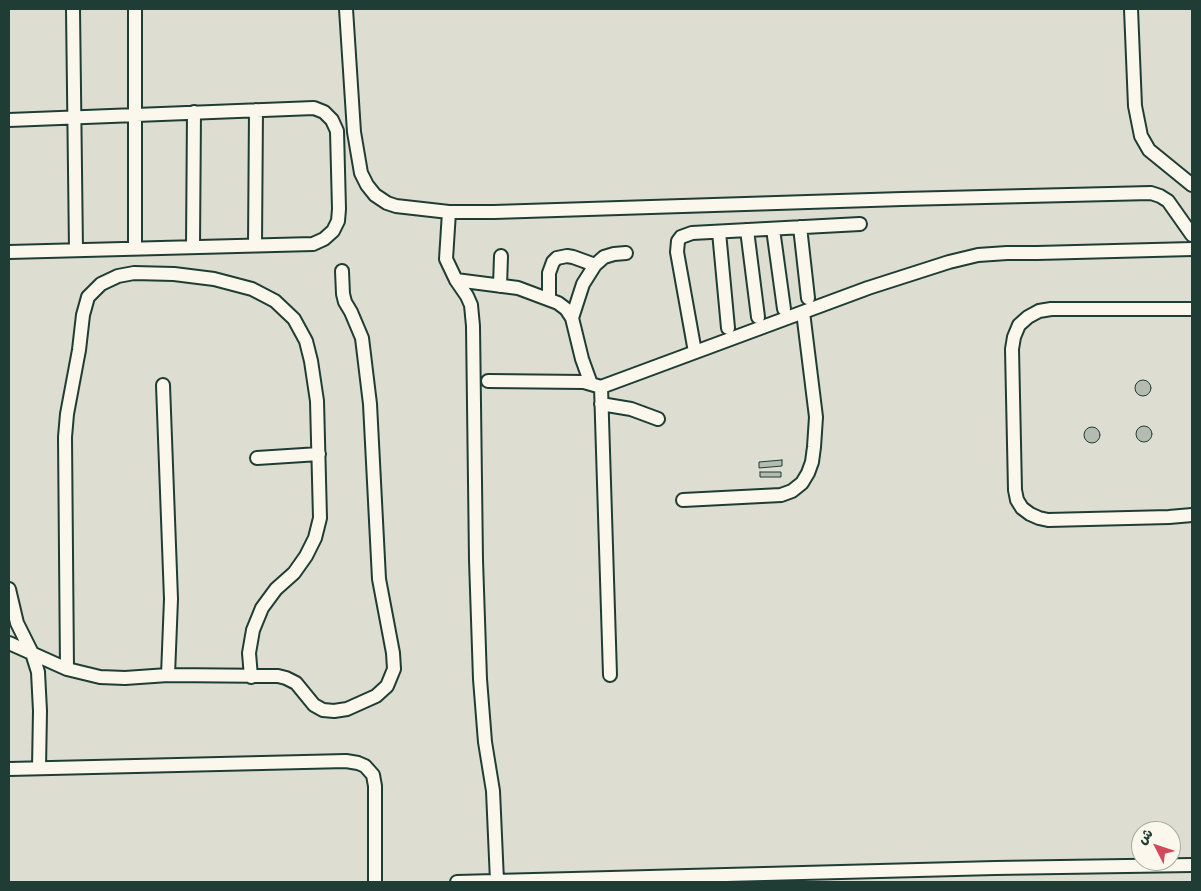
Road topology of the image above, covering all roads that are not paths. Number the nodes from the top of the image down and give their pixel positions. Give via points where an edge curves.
1 (73, 9) edge
2 (135, 9) edge
3 (346, 9) edge
4 (1131, 9) edge
5 (256, 110) junction
6 (194, 112) junction
7 (135, 114) junction
8 (74, 117) junction
9 (9, 120) edge
10 (1192, 185) edge
11 (449, 212) junction
12 (860, 224) dead end
13 (800, 227) junction
14 (773, 229) junction
15 (747, 230) junction
16 (718, 232) junction
17 (1192, 235) edge
18 (255, 245) junction
19 (193, 246) junction
20 (135, 248) junction
21 (1192, 249) edge
22 (76, 250) junction
23 (9, 252) edge
24 (626, 253) dead end
25 (500, 256) dead end
26 (595, 265) junction
27 (342, 270) dead end
28 (456, 280) junction
29 (500, 286) junction
30 (808, 298) dead end
31 (549, 299) junction
32 (784, 309) dead end
33 (1192, 309) edge
34 (803, 312) junction
35 (758, 317) dead end
36 (572, 318) junction
37 (728, 328) dead end
38 (695, 352) junction
39 (488, 381) dead end
40 (162, 385) dead end
41 (596, 386) junction
42 (601, 404) junction
43 (658, 419) dead end
44 (319, 454) junction
45 (257, 458) dead end
46 (683, 500) dead end
47 (1192, 515) edge
48 (9, 589) edge
49 (9, 643) edge
50 (32, 653) junction
51 (67, 669) junction
52 (168, 675) junction
53 (610, 676) dead end
54 (251, 677) junction
55 (9, 768) edge
56 (39, 768) junction
57 (1192, 865) edge
58 (806, 878) edge
59 (497, 881) junction
60 (376, 882) edge
61 (457, 882) edge

1 - 8 lane
2 - 7 lane
3 - 11 lane via 355,147 367,185 387,203 396,206
4 - 10 lane via 1135,106 1141,136 1149,150
5 - 6 lane
5 - 18 lane
5 - 18 lane via 314,108 332,120 337,131 339,209 333,231 313,244
6 - 7 lane
6 - 19 lane
7 - 8 lane
7 - 20 lane
8 - 9 lane
8 - 22 lane
11 - 17 lane via 1151,193 1168,201
11 - 28 lane via 446,259
12 - 13 lane
13 - 14 lane
13 - 30 lane
14 - 15 lane
14 - 32 lane
15 - 16 lane
15 - 35 lane
16 - 37 lane
16 - 38 lane via 686,234 676,247
18 - 19 lane
19 - 20 lane
20 - 22 lane
21 - 34 lane via 978,255
22 - 23 lane
24 - 26 lane via 614,254
25 - 29 lane
26 - 31 lane via 573,257 557,258 549,273
26 - 36 lane via 583,284
27 - 54 lane via 343,294 362,338 373,444 379,579 394,669 387,686 376,696 334,711 314,705 296,683 286,678 271,675
28 - 29 lane
28 - 59 lane via 471,305 473,326 480,679 493,791
29 - 31 lane via 518,288
31 - 36 lane via 566,309
33 - 47 lane via 1039,311 1019,326 1012,349 1015,490 1022,508 1048,520
34 - 38 lane
34 - 46 lane via 816,417 813,454 802,483 781,495
36 - 41 lane via 582,359
38 - 41 lane
39 - 41 lane via 584,382
40 - 52 lane via 170,599
41 - 42 lane
42 - 43 lane via 631,409
42 - 53 lane
44 - 45 lane
44 - 51 lane via 317,401 306,341 294,319 275,301 252,289 214,279 174,274 134,273 101,284 88,298 83,315 67,414
44 - 54 lane via 320,518 316,538 294,573 262,608 250,645
48 - 50 lane via 17,622
49 - 50 lane
50 - 51 lane
50 - 56 lane via 40,692
51 - 52 lane via 112,678
52 - 54 lane
55 - 56 lane
56 - 60 lane via 358,763 373,775 375,786
57 - 58 lane via 995,868
58 - 59 lane
59 - 61 lane

